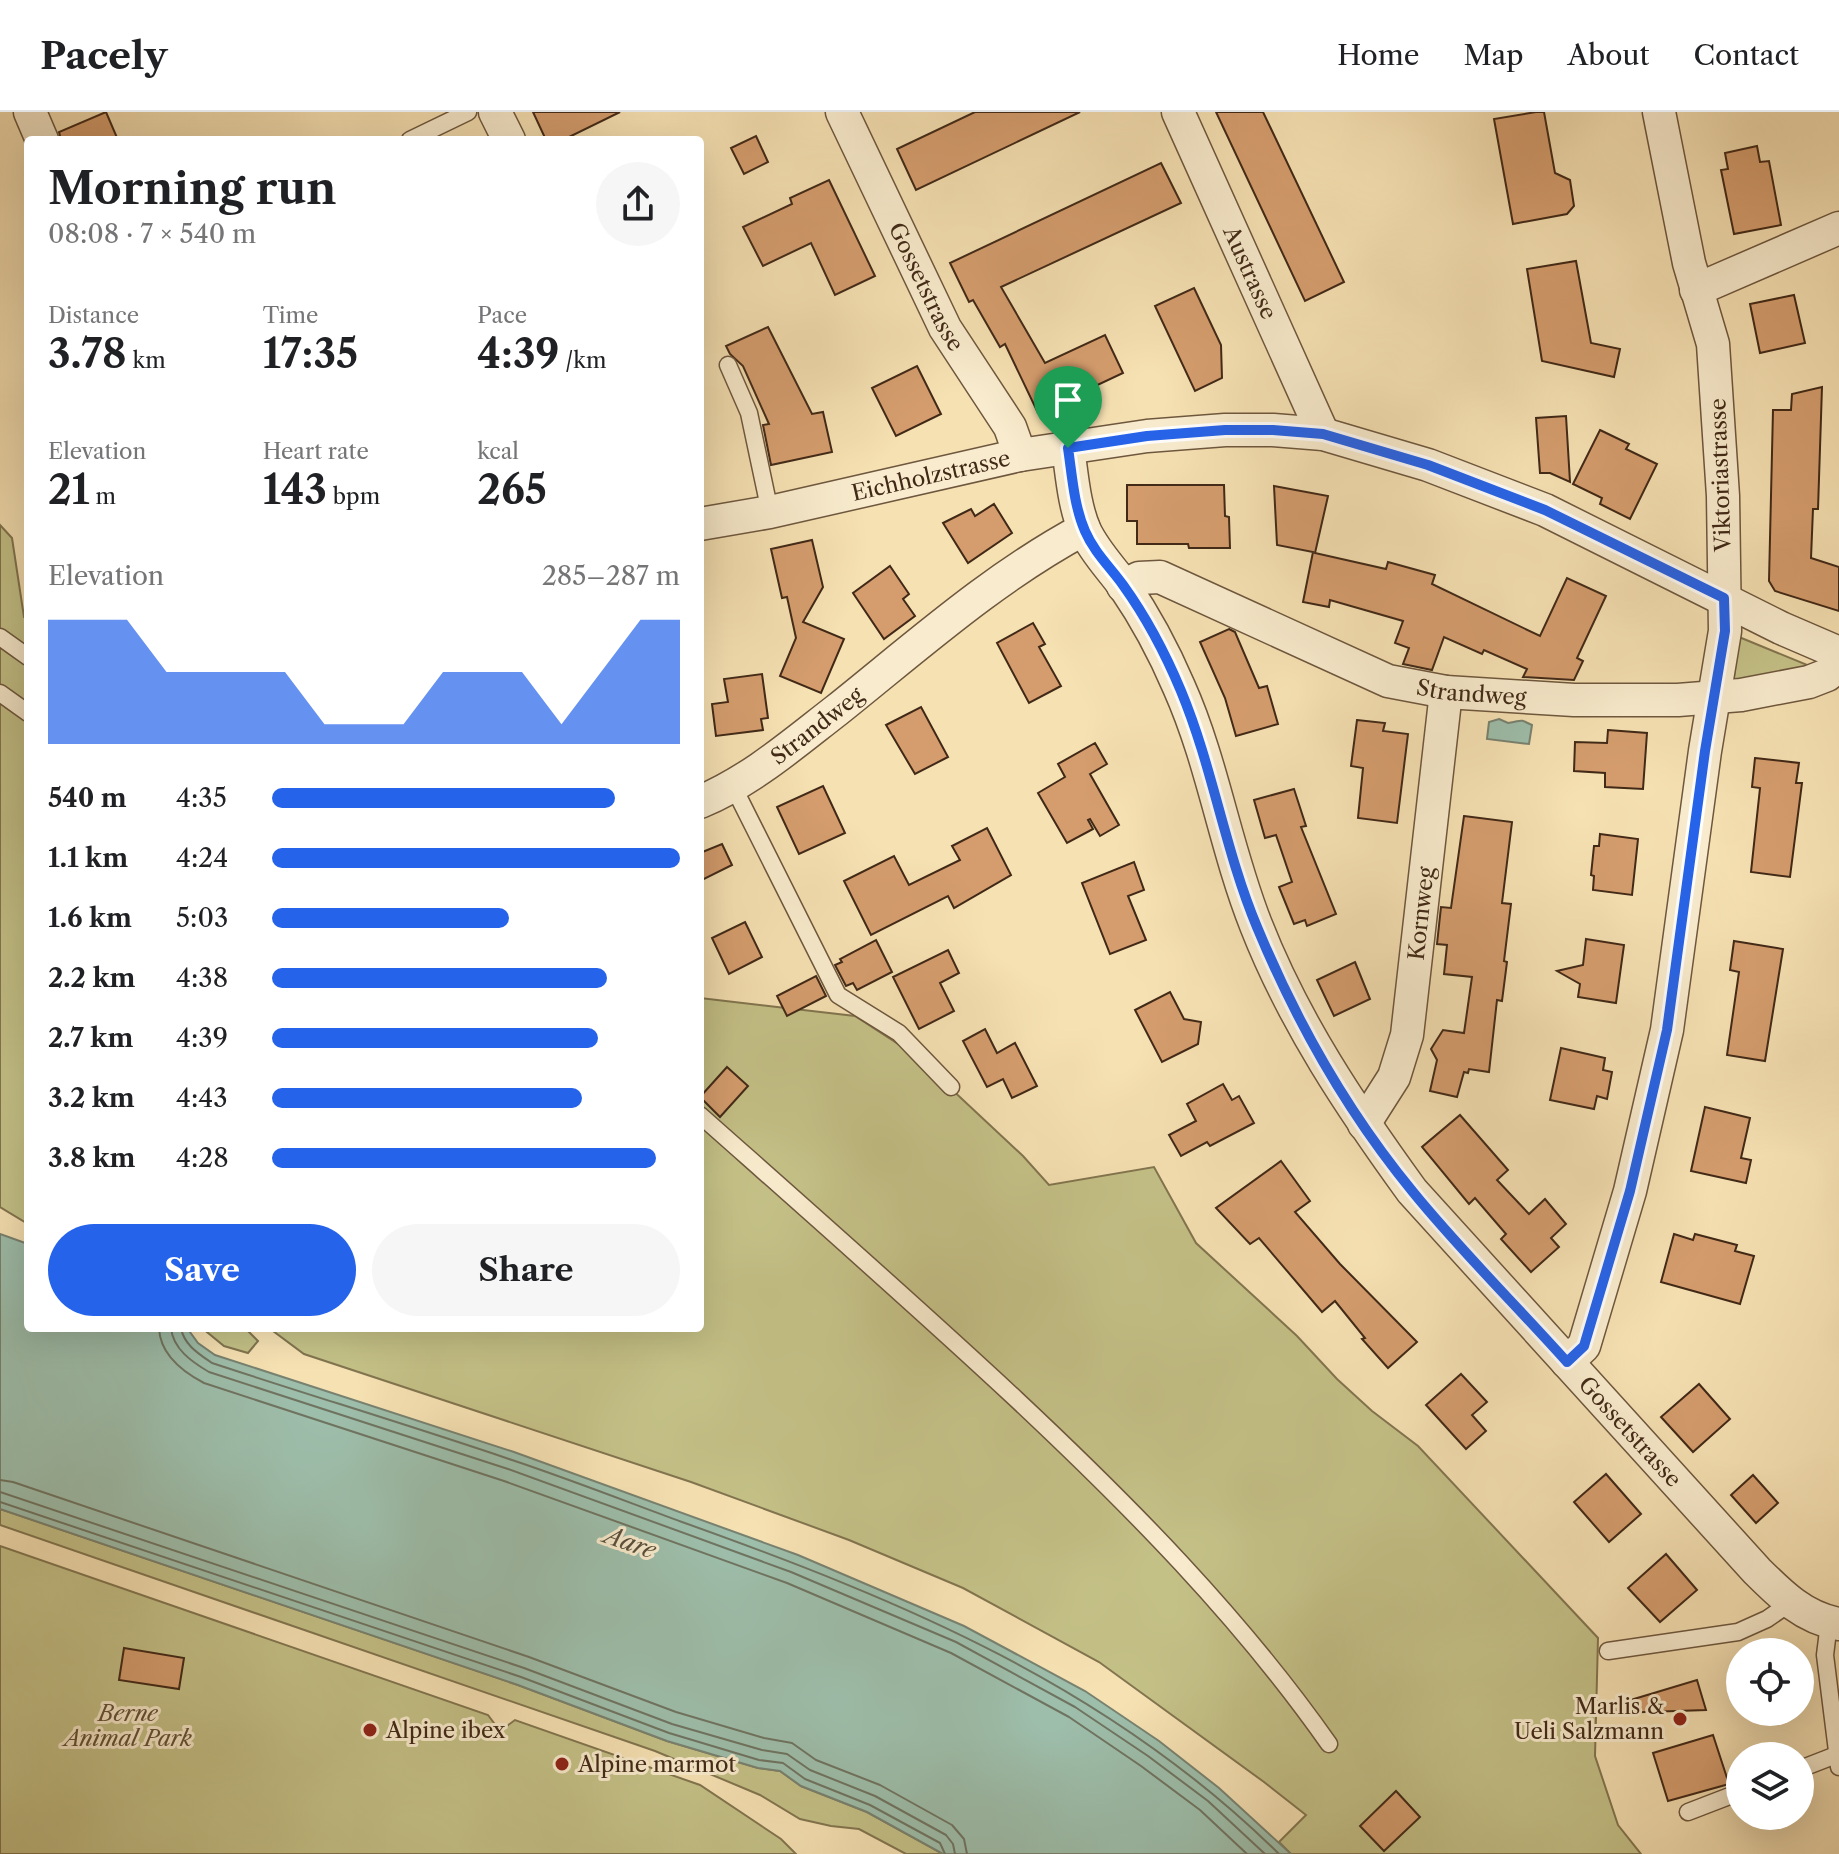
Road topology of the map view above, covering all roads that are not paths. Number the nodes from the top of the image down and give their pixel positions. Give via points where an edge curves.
1 (30, 112) edge
2 (468, 112) edge
3 (495, 112) edge
4 (842, 112) edge
5 (1178, 112) edge
6 (1659, 112) edge
7 (40, 136) edge
8 (418, 136) edge
9 (507, 136) edge
10 (1839, 228) edge
11 (1696, 290) junction
12 (728, 365) dead end
13 (1323, 434) junction
14 (1068, 448) junction
15 (1020, 455) junction
16 (770, 512) junction
17 (704, 523) edge
18 (1084, 529) junction
19 (1123, 586) junction
20 (1724, 598) junction
21 (0, 637) edge
22 (1839, 653) edge
23 (24, 654) edge
24 (1839, 664) edge
25 (1446, 692) junction
26 (0, 693) edge
27 (1713, 697) junction
28 (24, 710) edge
29 (733, 786) junction
30 (704, 800) edge
31 (951, 1087) dead end
32 (704, 1119) edge
33 (1364, 1124) junction
34 (1567, 1362) junction
35 (1790, 1603) junction
36 (1834, 1623) edge
37 (1608, 1651) dead end
38 (1329, 1744) dead end
39 (1837, 1761) edge
40 (1814, 1766) edge
41 (1726, 1797) edge
42 (1688, 1812) dead end

1 - 7 street
2 - 8 lane
3 - 9 street
4 - 15 street, Gossetstrasse via 945,328 1010,427
5 - 13 street, Austrasse
6 - 11 street, Viktoriastrasse
10 - 11 street
11 - 20 street, Viktoriastrasse via 1713,344
12 - 16 lane via 749,413
13 - 14 street, Eichholzstrasse via 1225,430
13 - 20 street, Eichholzstrasse via 1428,465 1545,510
14 - 15 street, Eichholzstrasse
14 - 18 street, Gossetstrasse
15 - 16 street, Eichholzstrasse
16 - 17 street, Eichholzstrasse
18 - 19 street, Gossetstrasse
18 - 29 street, Strandweg via 996,584
19 - 25 street, Strandweg via 1160,577 1388,681
19 - 33 street, Gossetstrasse via 1181,691 1255,923 1279,980
20 - 22 street, Eichholzstrasse
20 - 27 street, Viktoriastrasse via 1725,631
21 - 23 lane
24 - 27 street, Strandweg via 1809,682
25 - 27 street, Strandweg via 1574,700
25 - 33 street, Kornweg via 1407,1035 1394,1077
26 - 28 lane
27 - 34 street, Viktoriastrasse via 1667,1030 1630,1191 1584,1346
29 - 30 street, Strandweg
29 - 31 lane via 838,995 899,1033
32 - 38 lane via 952,1339 1143,1522 1216,1599
33 - 34 street, Gossetstrasse via 1412,1191
34 - 35 street, Gossetstrasse
35 - 36 street, Gossetstrasse
35 - 37 lane via 1738,1632
36 - 39 lane via 1825,1655
39 - 40 lane
41 - 42 lane

